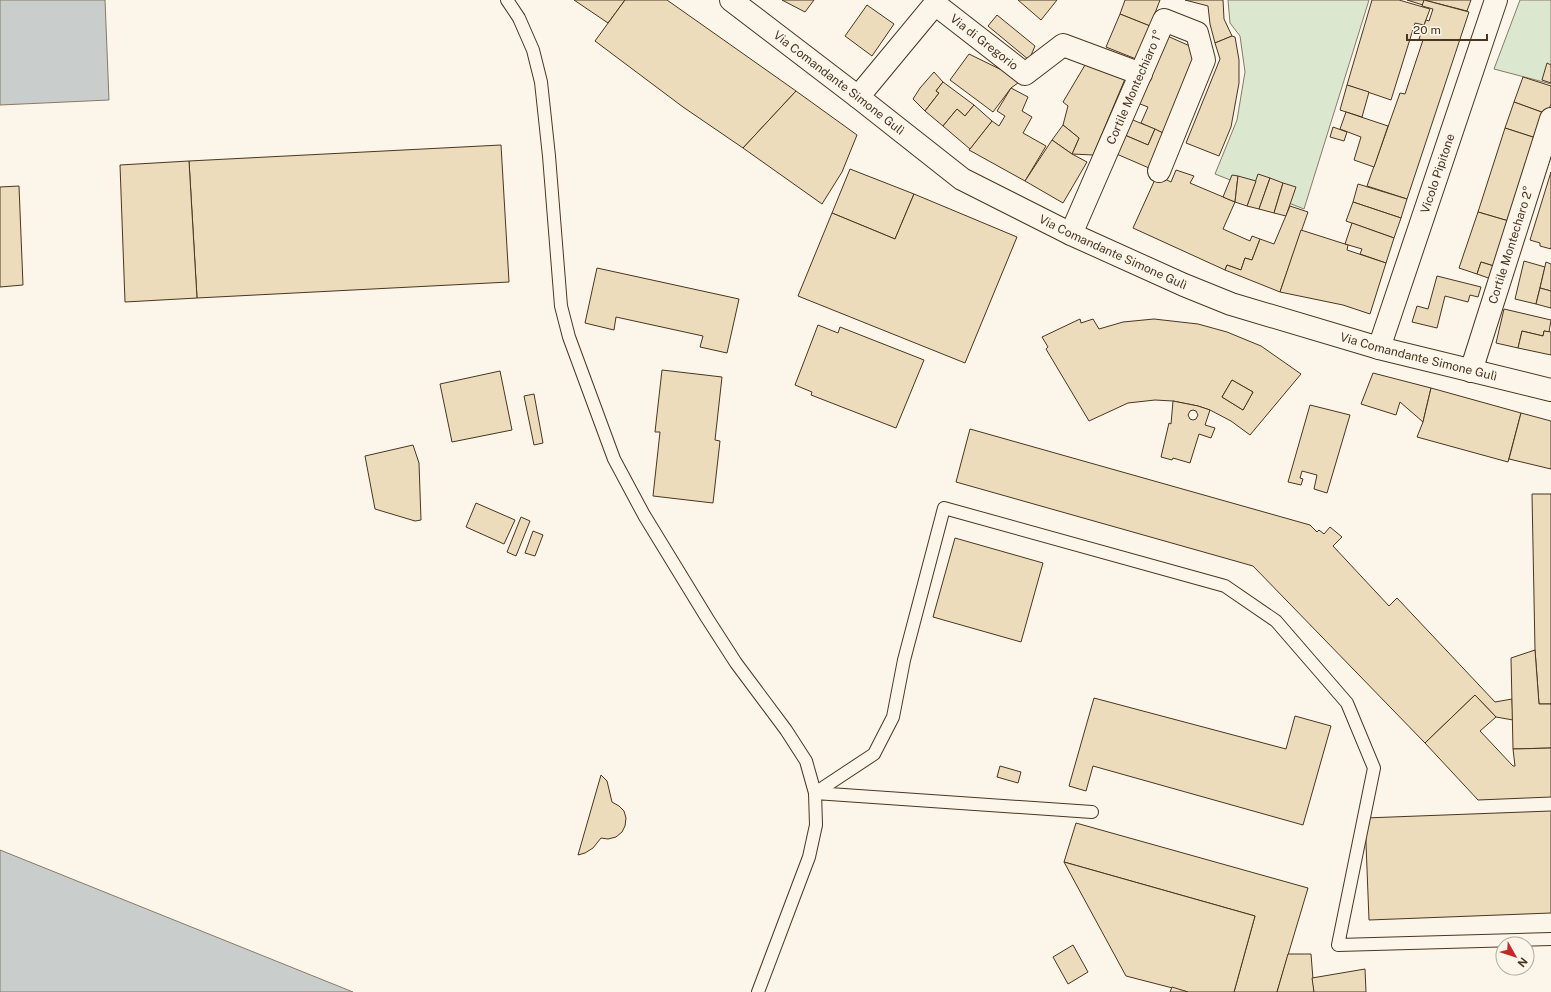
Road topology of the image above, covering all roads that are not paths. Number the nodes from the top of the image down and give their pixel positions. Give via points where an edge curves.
1 (507, 0) edge
2 (731, 0) edge
3 (1496, 0) edge
4 (932, 2) edge
5 (1141, 74) junction
6 (858, 97) junction
7 (1551, 119) edge
8 (1159, 171) dead end
9 (1071, 234) junction
10 (1379, 348) junction
11 (1471, 371) junction
12 (1551, 390) edge
13 (815, 794) junction
14 (1092, 812) dead end
15 (1551, 939) edge
16 (758, 992) edge

1 - 13 lane via 533,50 541,82 561,306 569,338 614,459 644,515 707,618 806,761
2 - 6 street, Via Comandante Simone Gulì
3 - 10 street, Vicolo Pipitone
4 - 5 street, Via di Gregorio via 1025,74 1062,45
4 - 6 street, Via di Gregorio
5 - 8 street, Cortile Montechiaro 1° via 1164,20 1197,33 1204,60
5 - 9 street, Cortile Montechiaro 1°
6 - 9 street, Via Comandante Simone Gulì via 962,179
7 - 11 street, Cortile Montecharo 2°
9 - 10 street, Via Comandante Simone Gulì via 1232,304
10 - 11 street, Via Comandante Simone Gulì
11 - 12 street, Via Comandante Simone Gulì
13 - 14 lane
13 - 15 lane via 874,754 893,717 904,660 944,508 1225,586 1276,621 1347,703 1374,768 1338,945
13 - 16 lane via 816,825 809,857

